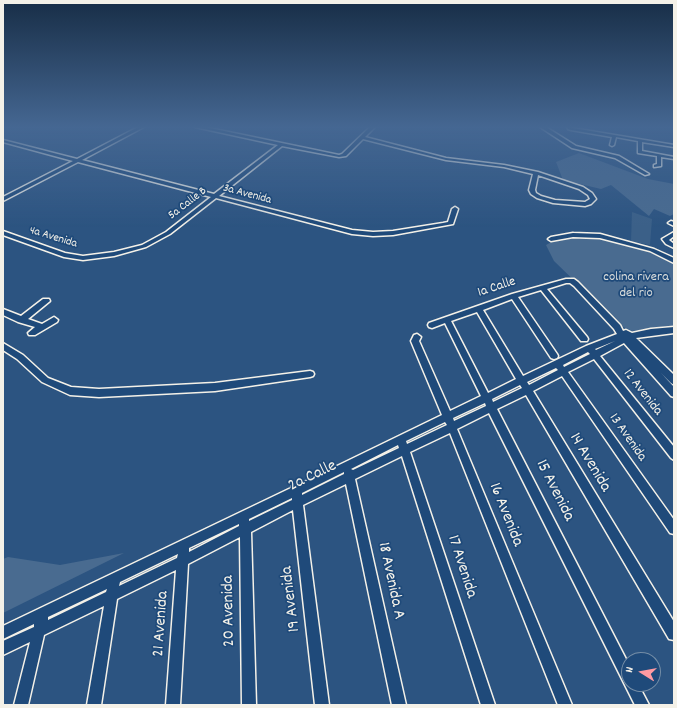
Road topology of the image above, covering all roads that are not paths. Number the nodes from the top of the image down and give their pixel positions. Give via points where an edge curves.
1 (78, 160) joint
2 (261, 160) edge
3 (455, 160) edge
4 (622, 160) edge
5 (659, 160) edge
6 (656, 166) dead end
7 (536, 173) junction
8 (647, 174) dead end
9 (214, 196) junction
10 (3, 199) edge
11 (455, 209) dead end
12 (3, 234) edge
13 (674, 234) edge
14 (551, 239) dead end
15 (144, 246) joint
16 (674, 246) edge
17 (674, 261) edge
18 (544, 288) junction
19 (514, 296) junction
20 (46, 301) dead end
21 (478, 308) junction
22 (3, 312) edge
23 (21, 320) junction
24 (54, 320) dead end
25 (446, 320) junction
26 (432, 326) dead end
27 (42, 327) junction
28 (672, 330) edge
29 (32, 333) dead end
30 (627, 334) junction
31 (416, 337) dead end
32 (584, 339) dead end
33 (3, 346) edge
34 (592, 351) junction
35 (558, 363) junction
36 (310, 374) dead end
37 (521, 381) junction
38 (674, 381) edge
39 (527, 390) junction
40 (674, 393) edge
41 (486, 398) junction
42 (492, 408) junction
43 (447, 416) junction
44 (452, 427) junction
45 (401, 439) junction
46 (406, 450) junction
47 (674, 455) edge
48 (347, 465) junction
49 (350, 478) junction
50 (296, 490) junction
51 (298, 503) junction
52 (244, 523) junction
53 (674, 529) edge
54 (184, 544) junction
55 (183, 561) junction
56 (114, 580) junction
57 (112, 596) junction
58 (43, 614) junction
59 (40, 630) junction
60 (3, 633) edge
61 (674, 634) edge
62 (3, 648) edge
63 (621, 663) edge
64 (635, 692) edge
65 (20, 705) edge
66 (94, 705) edge
67 (173, 705) edge
68 (249, 705) edge
69 (322, 705) edge
70 (399, 705) edge
71 (488, 705) edge
72 (565, 705) edge
73 (642, 705) edge

1 - 9 street, 3a Avenida
1 - 10 street
2 - 9 street, 5a Calle B
3 - 7 street
4 - 8 street
5 - 6 street via 659,165
7 - 7 street via 532,190 539,197 555,202 585,204 592,200 590,194 581,188
9 - 11 street, 3a Avenida via 348,231 373,234 451,223
9 - 15 street, 5a Calle B via 168,233
12 - 15 street, 4a Avenida via 64,255 83,258 114,254
13 - 16 street via 665,239
14 - 17 street via 573,235 600,236 652,250
18 - 19 street, 1a Calle
18 - 30 street, 1a Calle via 566,281 576,284
18 - 32 street
19 - 21 street, 1a Calle
19 - 35 street, 13 Avenida
20 - 23 street
21 - 25 street, 1a Calle
21 - 37 street, 14 Avenida
22 - 23 street
23 - 27 street
24 - 27 street
25 - 26 street, 1a Calle
25 - 41 street, 15 Avenida
27 - 29 street
28 - 30 street
30 - 34 street, 2a Calle
30 - 38 street
30 - 40 street
31 - 43 street, 16 Avenida via 415,341
33 - 36 street via 20,357 45,380 70,392 215,387
34 - 35 street, 2a Calle
34 - 47 street, 12 Avenida
35 - 37 street, 2a Calle
35 - 39 street, 2a Calle
35 - 53 street, 13 Avenida
37 - 39 street, 14 Avenida
37 - 41 street, 2a Calle
39 - 42 street, 2a Calle
39 - 61 street, 14 Avenida
41 - 42 street, 15 Avenida
41 - 43 street, 2a Calle
42 - 44 street, 2a Calle
42 - 63 street, 15 Avenida
43 - 44 street, 16 Avenida
43 - 45 street, 2a Calle
44 - 46 street, 2a Calle
44 - 72 street, 16 Avenida
45 - 46 street, 17 Avenida
45 - 48 street, 2a Calle
46 - 49 street, 2a Calle
46 - 71 street, 17 Avenida
48 - 49 street, 18 Avenida A
48 - 50 street, 2a Calle
49 - 51 street, 2a Calle
49 - 70 street, 18 Avenida A
50 - 51 street, 19 Avenida
50 - 52 street, 2a Calle
51 - 52 street, 2a Calle
51 - 69 street, 19 Avenida
52 - 54 street, 2a Calle
52 - 55 street, 2a Calle
52 - 68 street, 20 Avenida
54 - 55 street, 21 Avenida
54 - 56 street, 2a Calle
55 - 57 street, 2a Calle
55 - 67 street, 21 Avenida
56 - 57 street
56 - 58 street, 2a Calle
57 - 59 street, 2a Calle
57 - 66 street
58 - 59 street
58 - 60 street, 2a Calle
59 - 62 street, 2a Calle
59 - 65 street
64 - 73 street

